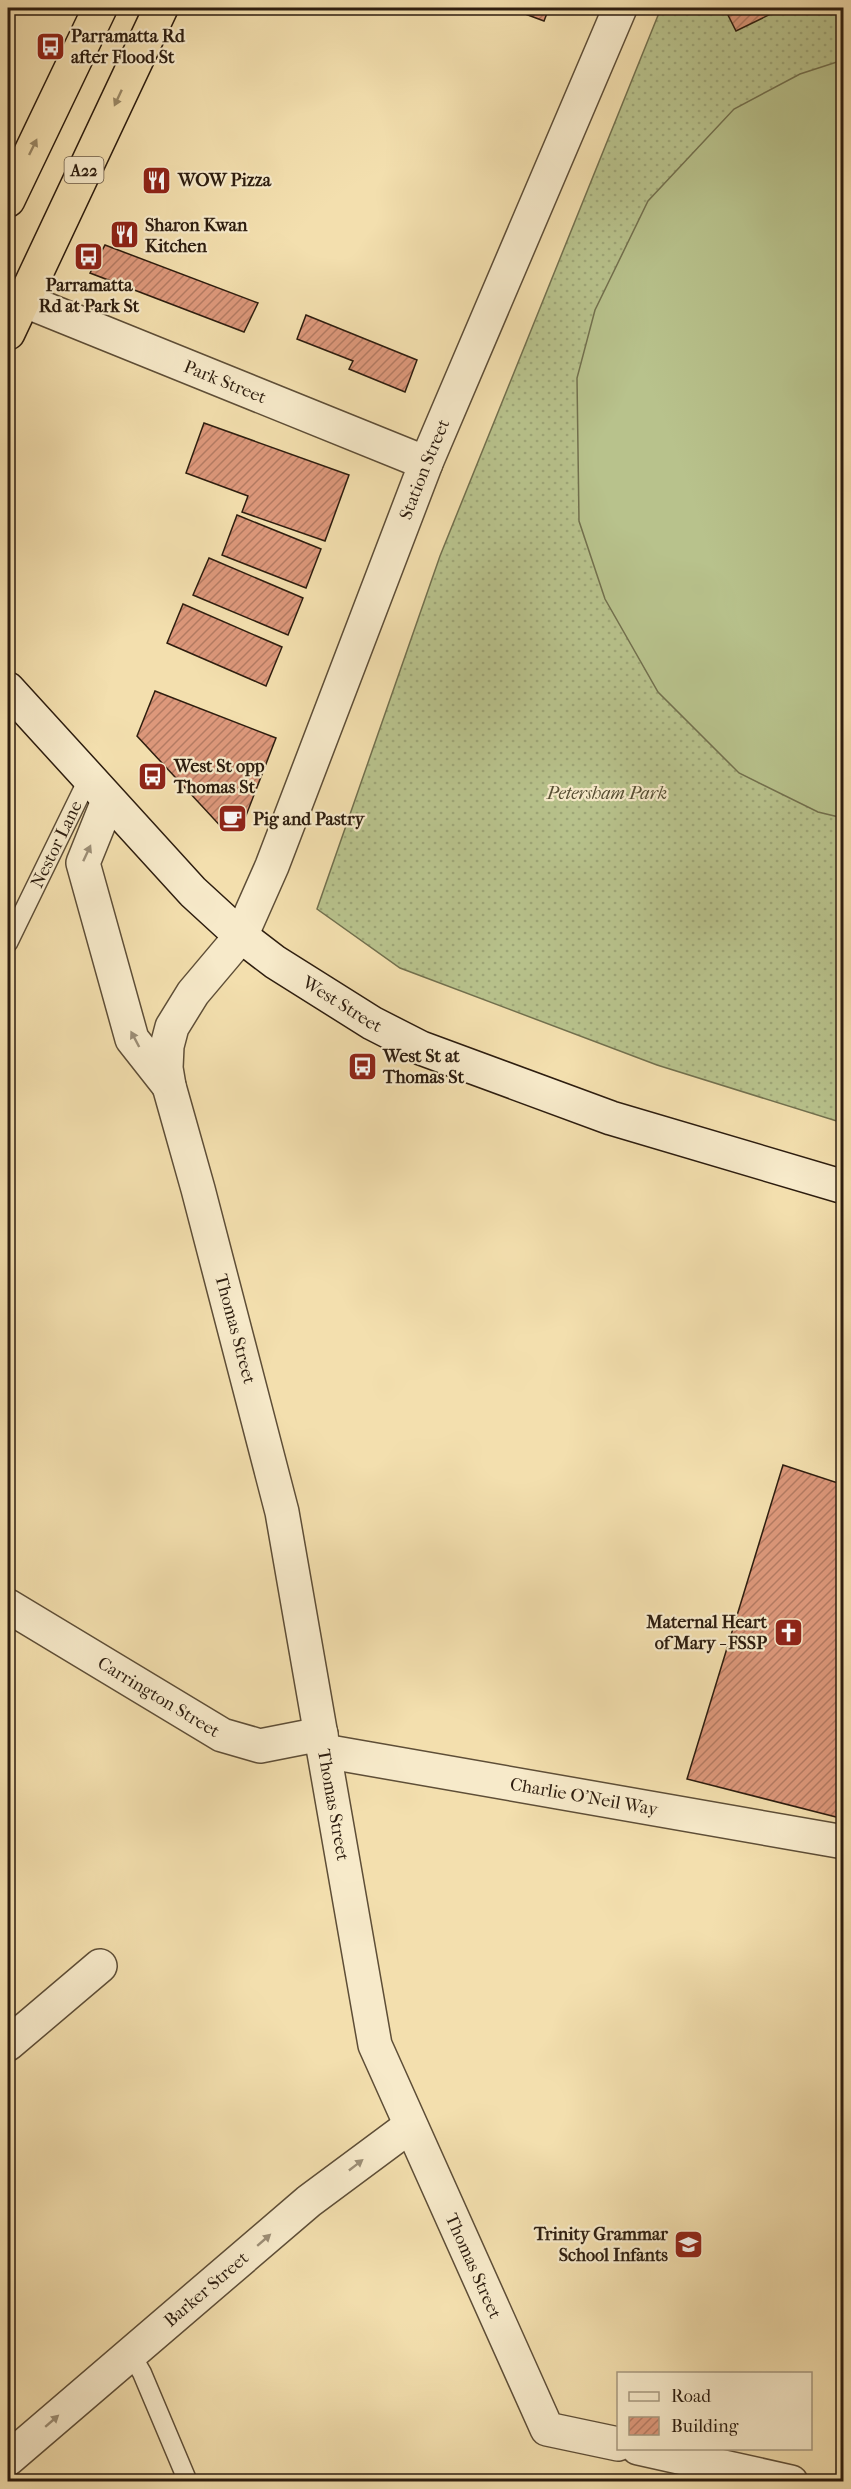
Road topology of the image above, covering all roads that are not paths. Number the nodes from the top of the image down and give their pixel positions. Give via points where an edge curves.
1 (100, 8) edge
2 (161, 8) edge
3 (620, 8) edge
4 (8, 200) edge
5 (23, 300) junction
6 (8, 333) edge
7 (426, 463) junction
8 (8, 689) edge
9 (98, 790) junction
10 (241, 936) junction
11 (8, 943) edge
12 (169, 1086) junction
13 (843, 1186) edge
14 (8, 1606) edge
15 (322, 1743) junction
16 (843, 1842) edge
17 (100, 1966) dead end
18 (8, 2044) edge
19 (410, 2126) junction
20 (131, 2354) junction
21 (617, 2444) edge
22 (647, 2450) edge
23 (8, 2459) edge
24 (188, 2481) edge
25 (791, 2481) edge

4 -> 1 highway
2 -> 5 highway, A22
3 - 7 street, Station Street
5 - 6 highway, A22
5 - 7 street, Park Street
7 - 10 street, Station Street via 272,866
8 - 9 street, West Street
9 - 10 street, West Street via 193,892
9 - 11 lane, Nestor Lane
12 -> 9 street, Thomas Street via 132,1039 83,863
10 - 12 street, Thomas Street via 188,1000 172,1027 167,1046
10 - 13 street, West Street via 372,1023 421,1048 611,1118
12 - 15 street, Thomas Street via 282,1512
14 - 15 street, Carrington Street via 222,1735 260,1746
15 - 16 street, Charlie O'Neil Way
15 - 19 street, Thomas Street via 375,2045
17 - 18 street
20 -> 19 street, Barker Street via 309,2200
19 - 21 street, Thomas Street via 547,2429
23 -> 20 street, Barker Street
20 - 24 lane
22 - 25 street

